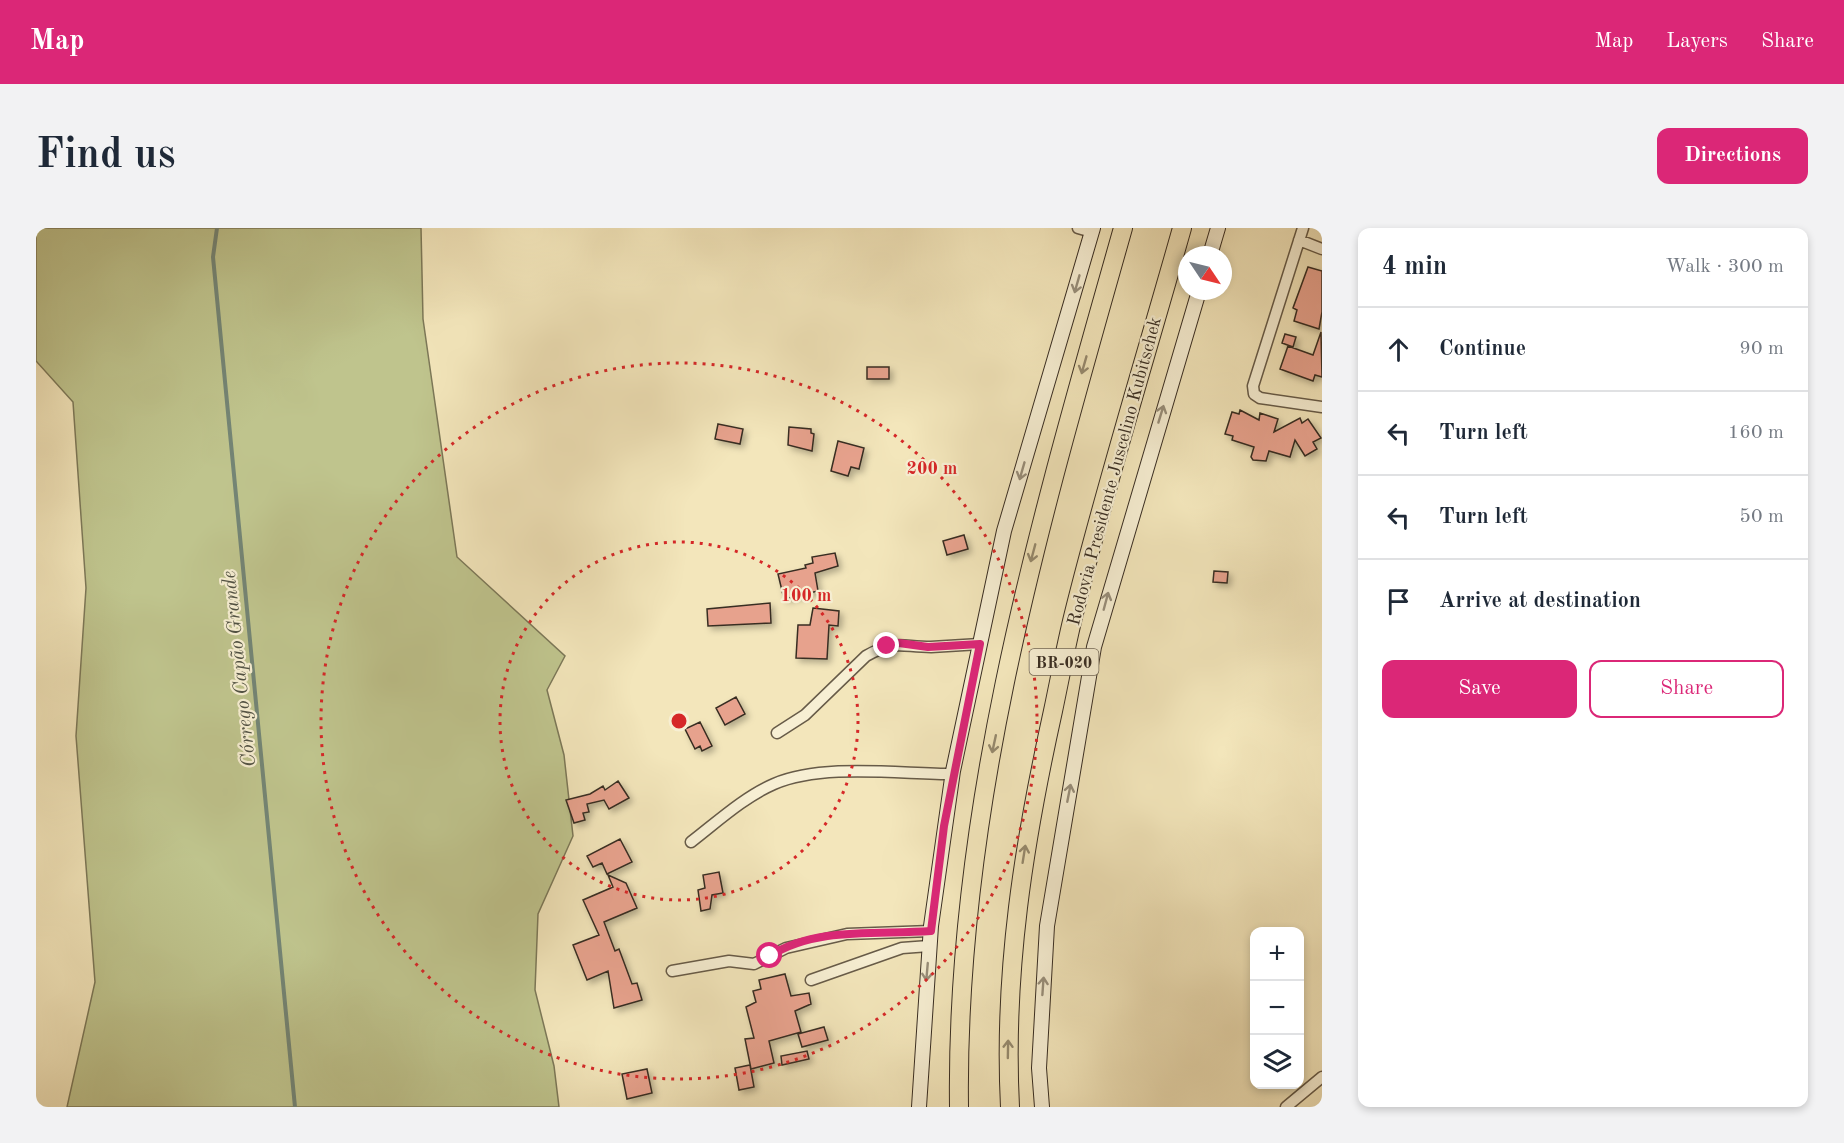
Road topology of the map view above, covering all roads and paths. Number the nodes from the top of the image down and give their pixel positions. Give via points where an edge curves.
1 (1078, 228) edge
2 (1123, 228) edge
3 (1182, 228) edge
4 (1218, 228) edge
5 (1304, 228) edge
6 (1093, 230) edge
7 (1299, 240) junction
8 (1213, 246) edge
9 (1322, 249) edge
10 (1196, 300) edge
11 (1322, 407) edge
12 (980, 644) junction
13 (777, 733) dead end
14 (952, 774) junction
15 (691, 842) dead end
16 (931, 931) junction
17 (929, 946) junction
18 (672, 971) dead end
19 (811, 980) dead end
20 (1322, 1077) edge
21 (919, 1107) edge
22 (959, 1107) edge
23 (1010, 1107) edge
24 (1042, 1107) edge
25 (1286, 1107) edge

1 - 6 street
2 -> 22 highway, BR-020 via 1028,570 978,824 964,954
23 -> 3 highway, Rodovia Presidente Juscelino Kubitschek / BR-020 via 1011,977 1033,800 1074,614
4 - 8 main road
5 - 7 street
6 -> 12 main road via 1004,531
7 - 9 street
7 - 11 street via 1253,386 1254,394
24 -> 10 main road via 1039,1068 1047,926 1094,647
12 - 13 street via 928,647 899,643 877,650 805,715
12 - 14 main road
14 - 15 street via 842,772 794,777 760,792
14 - 16 main road
16 - 17 main road
16 - 18 street via 848,934 786,948 754,964 729,961
17 - 19 street via 894,951
17 -> 21 main road
20 - 25 street

